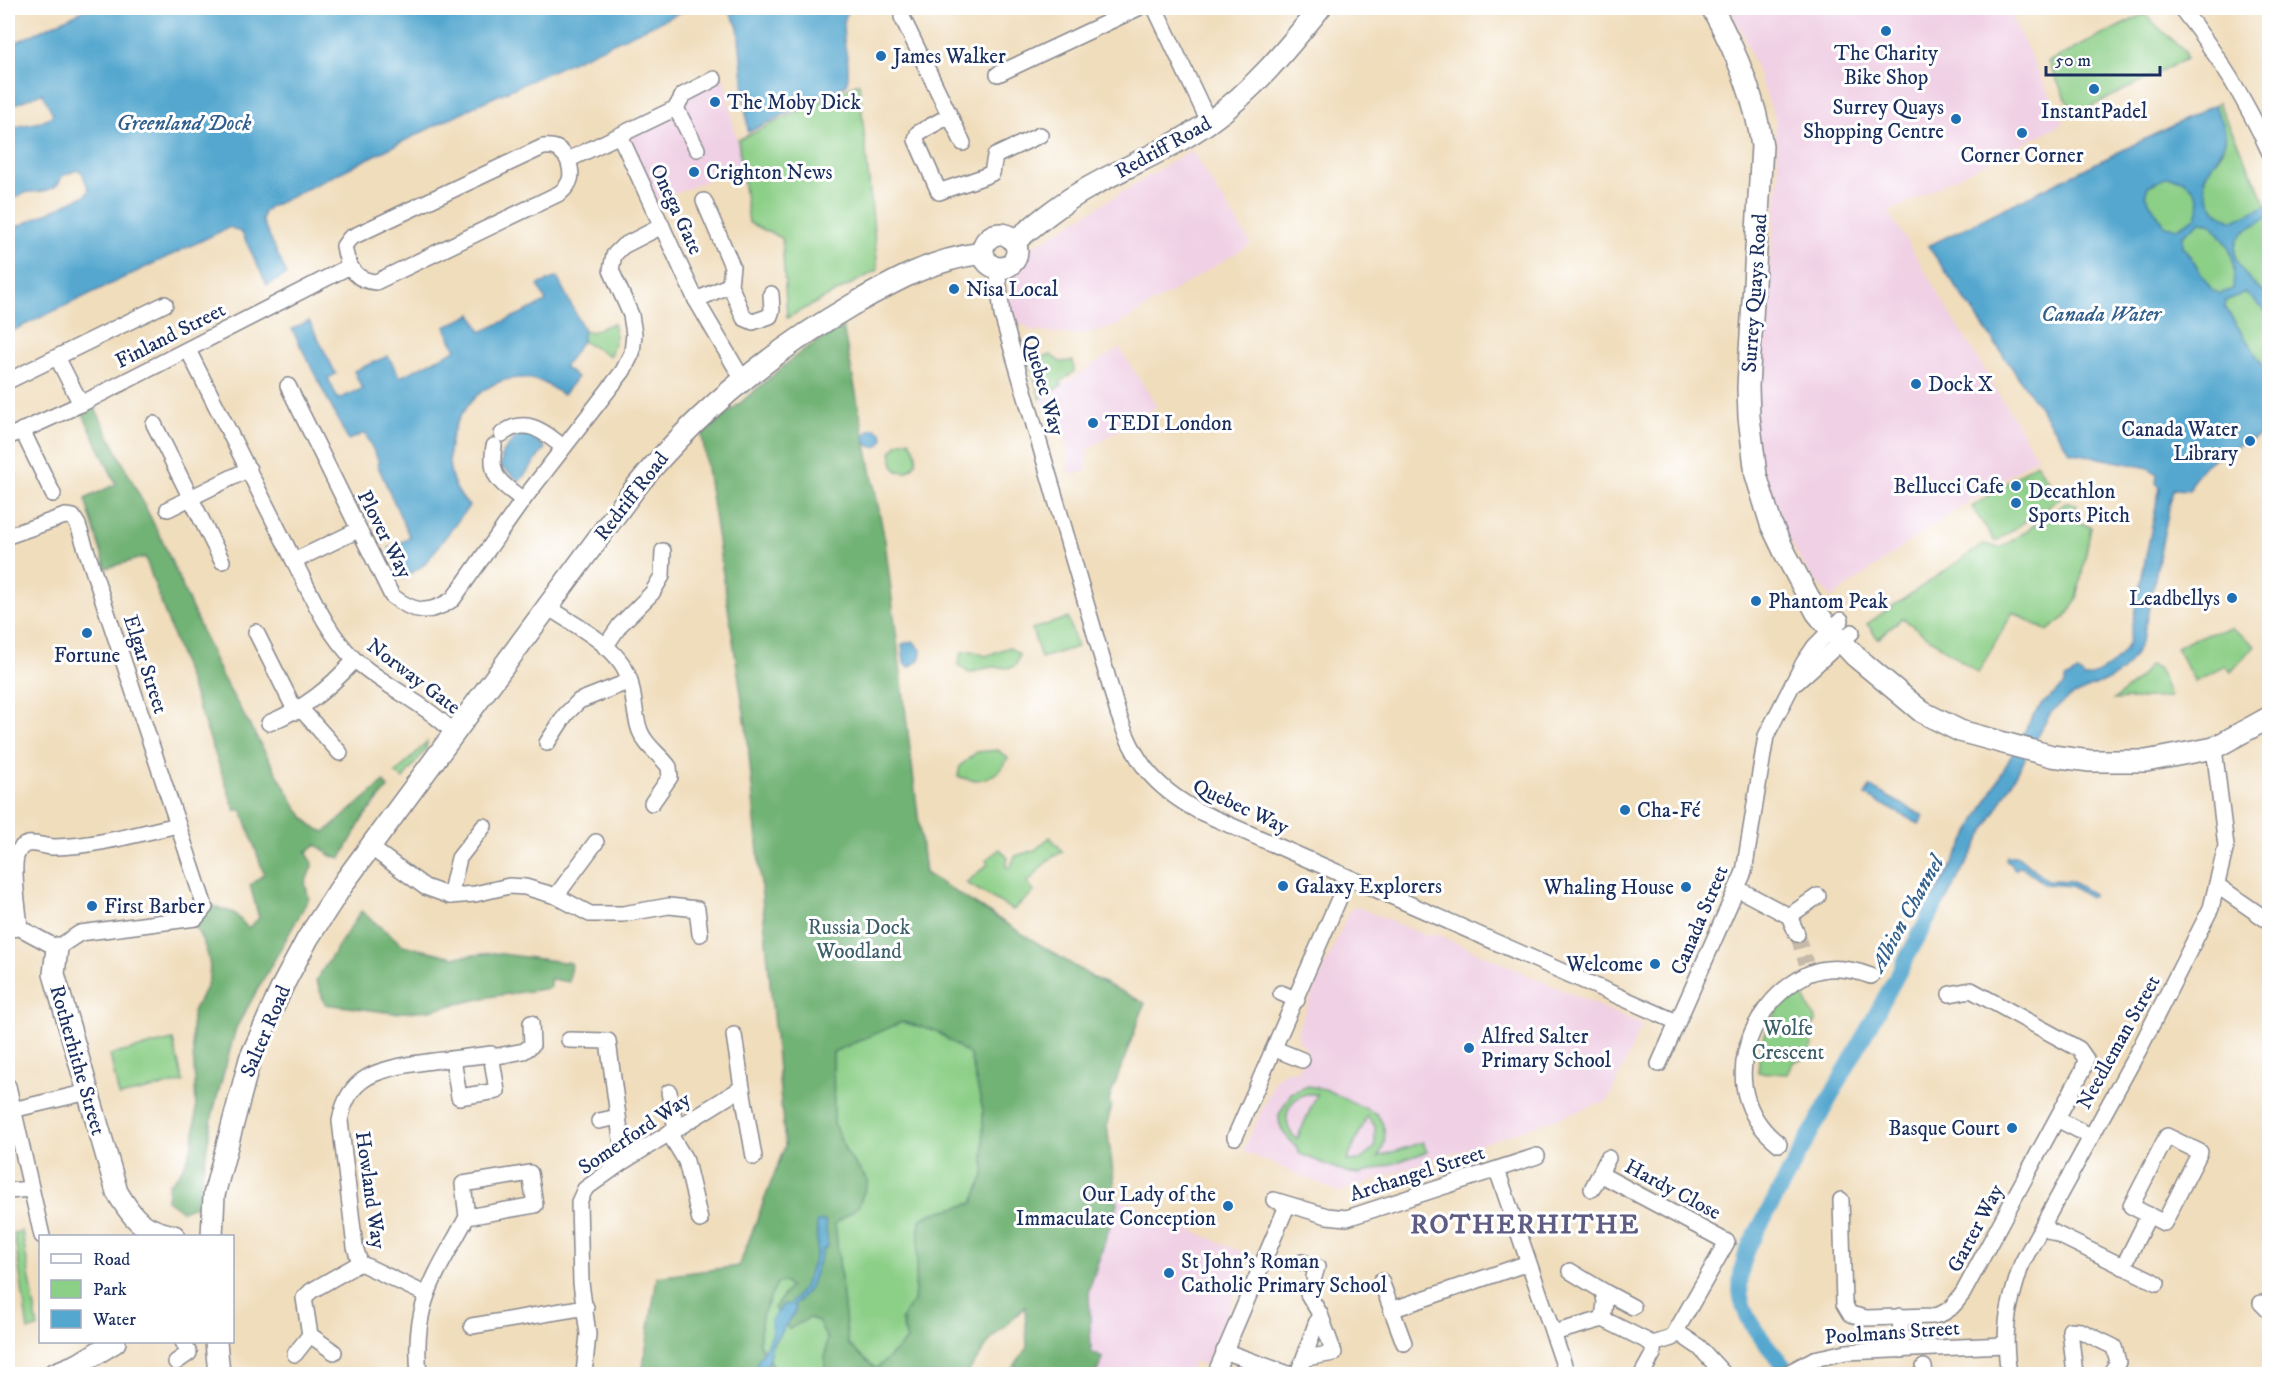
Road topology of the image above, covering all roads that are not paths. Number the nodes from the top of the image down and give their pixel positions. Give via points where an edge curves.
1 (902, 8) edge
2 (1138, 8) edge
3 (1155, 8) edge
4 (1320, 8) edge
5 (1712, 8) edge
6 (2181, 8) edge
7 (998, 74) dead end
8 (714, 79) dead end
9 (676, 108) junction
10 (949, 116) junction
11 (1209, 122) junction
12 (1040, 135) dead end
13 (620, 136) junction
14 (963, 143) dead end
15 (697, 149) dead end
16 (2270, 153) edge
17 (568, 160) junction
18 (704, 201) dead end
19 (662, 226) junction
20 (990, 260) junction
21 (350, 266) junction
22 (730, 285) junction
23 (771, 294) dead end
24 (696, 300) junction
25 (165, 304) dead end
26 (188, 350) junction
27 (57, 357) junction
28 (743, 380) junction
29 (8, 381) edge
30 (288, 386) dead end
31 (81, 404) junction
32 (154, 424) dead end
33 (15, 434) edge
34 (562, 447) junction
35 (249, 469) junction
36 (53, 494) dead end
37 (190, 498) junction
38 (523, 500) junction
39 (168, 509) dead end
40 (358, 530) junction
41 (8, 536) edge
42 (663, 551) dead end
43 (222, 561) dead end
44 (294, 561) junction
45 (548, 607) junction
46 (1841, 631) junction
47 (256, 632) dead end
48 (604, 647) junction
49 (355, 660) junction
50 (630, 681) junction
51 (298, 710) junction
52 (2270, 717) edge
53 (268, 723) dead end
54 (454, 733) junction
55 (547, 743) dead end
56 (2214, 748) junction
57 (340, 753) dead end
58 (652, 803) dead end
59 (178, 825) junction
60 (484, 825) dead end
61 (596, 842) dead end
62 (370, 847) junction
63 (1348, 878) junction
64 (2218, 886) junction
65 (1738, 889) junction
66 (450, 896) junction
67 (556, 896) junction
68 (1818, 896) dead end
69 (1789, 916) junction
70 (2270, 922) edge
71 (14, 929) edge
72 (699, 934) dead end
73 (1797, 934) tunnel mouth
74 (57, 948) junction
75 (1871, 976) dead end
76 (1281, 993) dead end
77 (1950, 994) dead end
78 (1297, 1000) junction
79 (1677, 1022) junction
80 (531, 1023) dead end
81 (734, 1035) dead end
82 (569, 1040) dead end
83 (1275, 1049) junction
84 (492, 1057) junction
85 (453, 1059) junction
86 (1302, 1060) dead end
87 (1659, 1064) dead end
88 (8, 1086) edge
89 (742, 1088) junction
90 (88, 1092) junction
91 (669, 1092) dead end
92 (11, 1111) edge
93 (618, 1117) junction
94 (2057, 1119) junction
95 (599, 1121) dead end
96 (673, 1131) junction
97 (2090, 1136) junction
98 (1235, 1137) dead end
99 (1779, 1144) dead end
100 (754, 1156) dead end
101 (1537, 1156) dead end
102 (1608, 1158) dead end
103 (624, 1161) junction
104 (1497, 1170) junction
105 (1600, 1174) junction
106 (30, 1189) junction
107 (1592, 1189) dead end
108 (8, 1191) edge
109 (1841, 1200) dead end
110 (2149, 1215) junction
111 (467, 1217) junction
112 (700, 1220) dead end
113 (2042, 1227) junction
114 (42, 1235) edge
115 (159, 1235) edge
116 (212, 1235) edge
117 (1302, 1262) dead end
118 (360, 1263) junction
119 (1528, 1263) junction
120 (2122, 1267) junction
121 (1569, 1271) dead end
122 (1381, 1281) dead end
123 (2157, 1283) dead end
124 (1604, 1291) junction
125 (425, 1294) junction
126 (586, 1307) junction
127 (1633, 1307) dead end
128 (1392, 1310) junction
129 (1320, 1314) junction
130 (1900, 1316) junction
131 (1603, 1319) junction
132 (472, 1326) dead end
133 (1677, 1332) junction
134 (1553, 1333) junction
135 (310, 1335) junction
136 (112, 1343) edge
137 (184, 1343) edge
138 (216, 1343) edge
139 (1404, 1343) dead end
140 (1653, 1344) junction
141 (2005, 1345) junction
142 (1902, 1350) junction
143 (1224, 1351) junction
144 (334, 1352) dead end
145 (295, 1354) dead end
146 (1306, 1358) junction
147 (176, 1362) dead end
148 (1216, 1372) dead end
149 (54, 1374) edge
150 (219, 1374) edge
151 (419, 1374) edge
152 (584, 1374) edge
153 (1288, 1374) edge
154 (1297, 1374) edge
155 (1567, 1374) edge
156 (1642, 1374) edge
157 (1724, 1374) edge
158 (1786, 1374) edge
159 (2009, 1374) edge
160 (2075, 1374) edge
161 (2110, 1374) edge

1 - 10 street via 902,17
2 - 7 street
3 - 11 street
4 - 11 main road, Redriff Road via 1252,87
5 - 46 main road, Surrey Quays Road via 1738,62 1758,118 1762,146 1748,387 1756,475 1771,524 1800,579 1818,590
6 - 16 street via 2207,40 2250,108
8 - 9 street via 682,95
9 - 13 street
9 - 15 street
10 - 12 street via 918,133 916,140 939,192 992,172 995,156
10 - 14 street
11 - 20 main road, Redriff Road via 1053,209 1014,242 1007,236 992,236 986,241
13 - 17 street
13 - 19 street, Onega Gate
17 - 21 street via 571,181 560,192 376,282 356,276
17 - 21 street via 554,146 543,147 350,238 344,246
18 - 22 street, Onega Gate via 732,266
19 - 24 street, Onega Gate
19 - 34 street, Plover Way via 623,246 614,255 611,270 631,315 632,353 623,371
20 - 28 main road, Redriff Road via 953,257 928,265 813,327
20 - 63 street, Quebec Way via 1002,315 1118,713 1138,762 1178,800
21 - 26 street, Finland Street
22 - 23 street, Onega Gate via 744,318 753,322 770,316
22 - 24 street
24 - 28 street, Onega Gate
25 - 27 street
26 - 31 street, Finland Street
26 - 35 street, Norway Gate
27 - 29 street
27 - 31 street
28 - 45 main road, Redriff Road via 665,452
30 - 40 street, Plover Way
31 - 33 street, Finland Street
32 - 37 street
33 - 36 street
34 - 38 street, Plover Way
34 - 38 street via 530,425 512,426 498,440 491,463 496,479
35 - 37 street
35 - 44 street, Norway Gate
37 - 39 street
37 - 43 street
38 - 40 street, Plover Way via 453,599 427,612 415,610 392,596
40 - 44 street
41 - 59 street, Elgar Street via 65,516 73,517 78,525
42 - 48 street via 662,576 652,593
44 - 49 street, Norway Gate via 333,632
45 - 48 street
45 - 54 main road, Redriff Road
46 - 56 main road, Surrey Quays Road via 1917,694 1987,739 2052,756 2090,761 2146,761
46 - 65 street, Canada Street via 1792,686 1766,736
47 - 51 street
48 - 50 street via 622,663
49 - 51 street via 319,696
49 - 54 street, Norway Gate via 441,718
50 - 55 street via 572,706
50 - 58 street via 639,730 647,745 669,767 669,777
51 - 53 street
51 - 57 street
52 - 56 main road, Surrey Quays Road
54 - 62 main road, Redriff Road
56 - 64 street, Needleman Street via 2226,846
59 - 71 street via 92,844 25,845 17,854 15,865
59 - 74 street, Elgar Street via 203,898 205,907 201,914 196,918 80,933
60 - 66 street via 459,858
61 - 67 street
62 - 66 street via 425,887
62 - 116 main road, Salter Road via 308,938 270,1010 241,1090 214,1195
63 - 78 street
63 - 79 street, Quebec Way
64 - 70 street
64 - 97 street, Needleman Street via 2192,949
65 - 69 street
65 - 79 street, Canada Street
66 - 67 street via 525,886
67 - 72 street via 574,908 597,915 669,906 697,909
68 - 69 street
69 - 73 street
71 - 74 street
74 - 90 main road, Rotherhithe Street via 54,974
75 - 99 street via 1850,969 1807,969 1755,1022 1745,1047 1746,1094 1765,1134
76 - 78 street
77 - 94 street, Garter Way via 1971,990 2084,1052 2083,1070
78 - 83 street
79 - 87 street, Canada Street
80 - 84 street, Howland Way via 532,1045 524,1051
81 - 89 street
82 - 93 street via 608,1041
83 - 86 street
83 - 98 street
84 - 85 street, Howland Way via 491,1054
84 - 85 street via 497,1091 459,1097
85 - 118 street, Howland Way via 387,1070 366,1078 343,1106 340,1138
88 - 92 street
89 - 96 street, Somerford Way
89 - 100 street
90 - 92 street
90 - 115 main road, Rotherhithe Street via 117,1192 132,1216
91 - 96 street
92 - 106 street
93 - 95 street
93 - 103 street
94 - 97 street
94 - 130 street, Garter Way via 1952,1307 1940,1315
96 - 103 street, Somerford Way
96 - 112 street via 686,1161
97 - 113 street, Needleman Street
101 - 104 street, Archangel Street
102 - 105 street, Hardy Close
103 - 126 street, Somerford Way via 585,1189 579,1202 590,1290
104 - 119 street
104 - 143 street, Archangel Street via 1347,1218 1281,1203
105 - 107 street, Hardy Close
105 - 133 street, Hardy Close via 1727,1242
106 - 108 street
106 - 114 street
109 - 130 street, Garter Way via 1846,1309 1856,1317
110 - 110 street via 2131,1206 2167,1136 2200,1152 2164,1223
110 - 120 street
111 - 111 street via 535,1205 530,1173 463,1184
111 - 125 street
113 - 120 street
113 - 141 street, Needleman Street via 2022,1263 2007,1307
117 - 129 street via 1317,1267 1308,1294
118 - 125 street, Howland Way
118 - 135 street via 304,1298
119 - 128 street
119 - 134 street
120 - 123 street
121 - 124 street
122 - 128 street
124 - 127 street
124 - 131 street
125 - 151 street via 419,1316
126 - 132 street
126 - 152 street, Somerford Way
128 - 139 street
129 - 146 street via 1308,1341
129 - 146 street via 1334,1353
130 - 142 street
131 - 134 street
131 - 140 street
133 - 140 street via 1672,1338
133 - 157 street via 1699,1347
134 - 155 street
135 - 144 street
135 - 145 street
136 - 149 main road
137 - 147 street via 189,1353
138 - 150 main road
140 - 156 street via 1653,1354
141 - 142 street, Poolmans Street
141 - 159 street, Needleman Street
142 - 158 street, Poolmans Street via 1846,1352 1809,1360
143 - 148 street
143 - 153 street
146 - 154 street
160 - 161 street via 2070,1330 2081,1330 2114,1347 2118,1362

